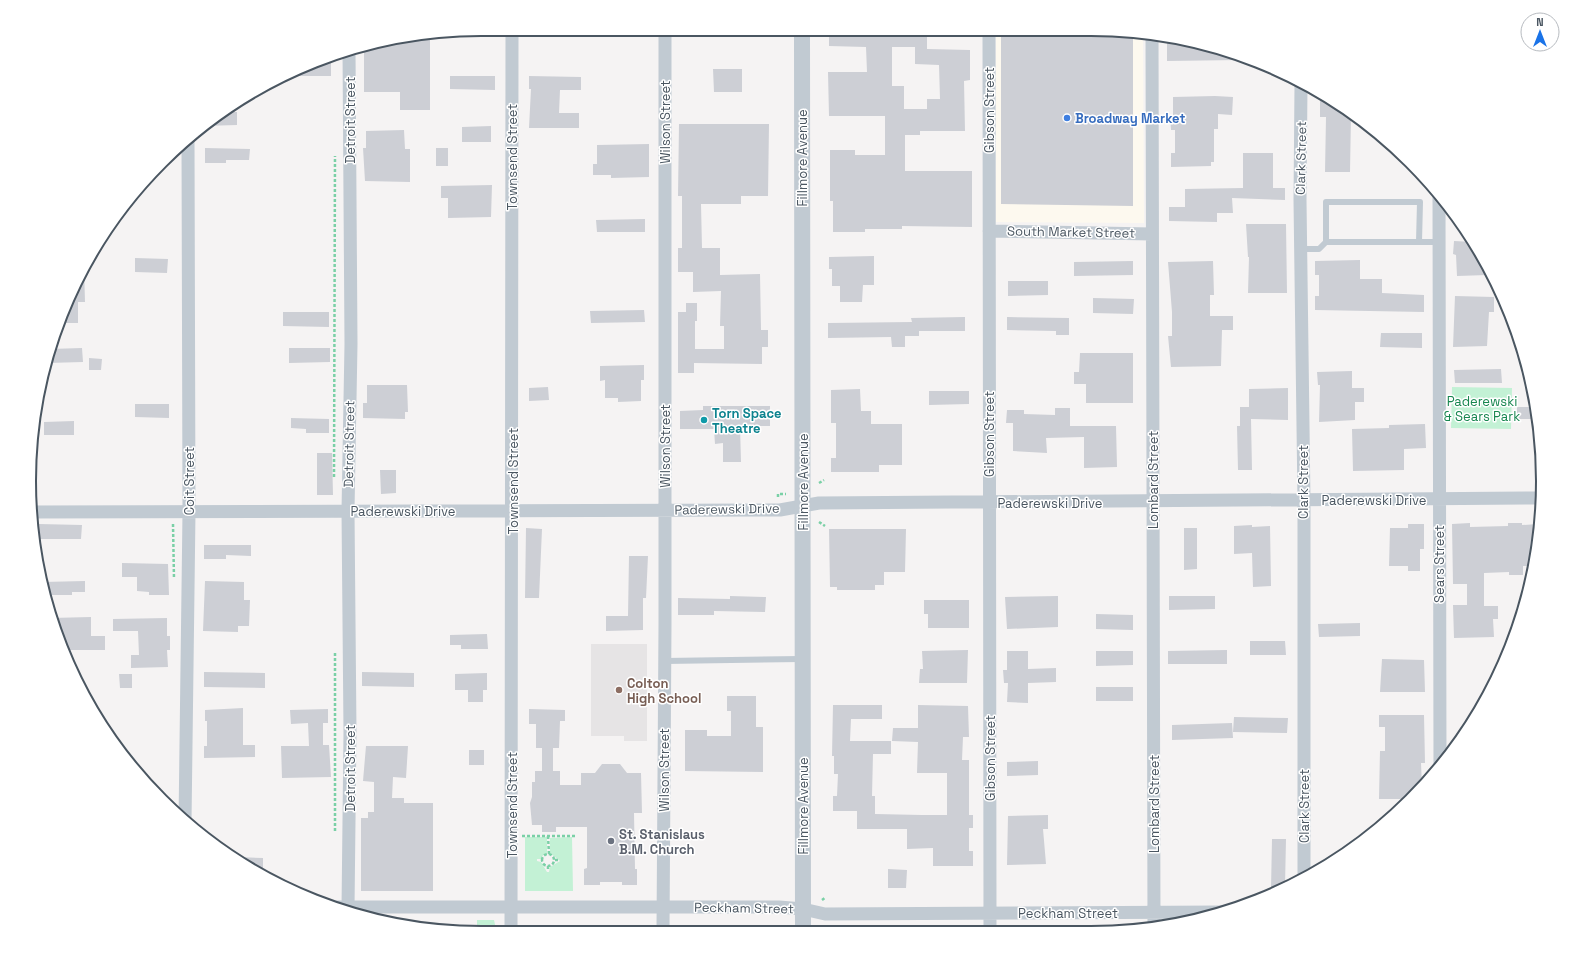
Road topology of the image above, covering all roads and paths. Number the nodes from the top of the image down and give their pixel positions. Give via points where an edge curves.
1 (512, 36) edge
2 (665, 36) edge
3 (802, 36) edge
4 (989, 36) edge
5 (1152, 41) edge
6 (349, 56) edge
7 (1301, 89) edge
8 (188, 146) edge
9 (1439, 204) edge
10 (989, 231) junction
11 (1152, 234) junction
12 (1326, 242) junction
13 (1419, 242) junction
14 (1439, 242) junction
15 (1301, 249) junction
16 (824, 480) dead end
17 (818, 483) dead end
18 (778, 494) dead end
19 (786, 494) dead end
20 (1535, 498) edge
21 (1439, 499) junction
22 (1304, 501) junction
23 (1153, 502) junction
24 (990, 503) junction
25 (803, 506) junction
26 (665, 510) junction
27 (348, 511) junction
28 (513, 511) junction
29 (37, 512) edge
30 (190, 512) junction
31 (819, 522) dead end
32 (825, 526) dead end
33 (803, 659) junction
34 (665, 661) junction
35 (1440, 757) edge
36 (185, 813) edge
37 (522, 836) dead end
38 (548, 836) junction
39 (575, 836) dead end
40 (548, 854) junction
41 (538, 860) dead end
42 (542, 860) junction
43 (555, 860) junction
44 (559, 860) dead end
45 (548, 866) junction
46 (548, 871) dead end
47 (1304, 871) edge
48 (826, 897) dead end
49 (822, 900) dead end
50 (344, 904) edge
51 (511, 906) junction
52 (353, 907) edge
53 (663, 907) junction
54 (803, 909) junction
55 (1154, 912) junction
56 (1201, 912) edge
57 (990, 913) junction
58 (1154, 921) edge
59 (511, 926) edge
60 (663, 926) edge
61 (803, 926) edge
62 (990, 926) edge

1 - 28 street, Townsend Street
2 - 26 street, Wilson Street
3 - 25 street, Fillmore Avenue
4 - 10 street, Gibson Street
5 - 11 street, Lombard Street
6 - 27 street, Detroit Street via 351,344
7 - 15 street, Clark Street
8 - 30 street, Coit Street
9 - 14 street, Sears Street
10 - 11 street, South Market Street
10 - 24 street, Gibson Street
11 - 23 street, Lombard Street
12 - 13 lane
12 - 13 lane via 1326,202 1420,202
12 - 15 lane via 1319,249
13 - 14 lane
14 - 21 street, Sears Street
15 - 22 street, Clark Street
16 - 17 path
18 - 19 path
20 - 21 street, Paderewski Drive
21 - 22 street, Paderewski Drive
21 - 35 street, Sears Street
22 - 23 street, Paderewski Drive
22 - 47 street, Clark Street
23 - 24 street, Paderewski Drive
23 - 55 street, Lombard Street
24 - 25 street, Paderewski Drive via 818,503
24 - 57 street, Gibson Street
25 - 26 street, Paderewski Drive via 780,510
25 - 33 street, Fillmore Avenue
26 - 28 street, Paderewski Drive
26 - 34 street, Wilson Street
27 - 28 street, Paderewski Drive
27 - 30 street, Paderewski Drive
27 - 50 street, Detroit Street via 350,732
28 - 51 street, Townsend Street
29 - 30 street, Paderewski Drive
30 - 36 street, Coit Street
31 - 32 path
33 - 34 lane
33 - 54 street, Fillmore Avenue
34 - 53 street, Wilson Street
37 - 38 path
38 - 39 path
38 - 40 path
40 - 42 path
40 - 43 path
41 - 42 path
42 - 45 path via 543,864
43 - 44 path
43 - 45 path
45 - 46 path
48 - 49 path
51 - 52 street, Peckham Street
51 - 53 street, Peckham Street
51 - 59 street, Townsend Street
53 - 54 street, Peckham Street
53 - 60 street, Wilson Street
54 - 57 street, Peckham Street via 825,914
54 - 61 street, Fillmore Avenue
55 - 56 street, Peckham Street
55 - 57 street, Peckham Street
55 - 58 street, Lombard Street
57 - 62 street, Gibson Street

